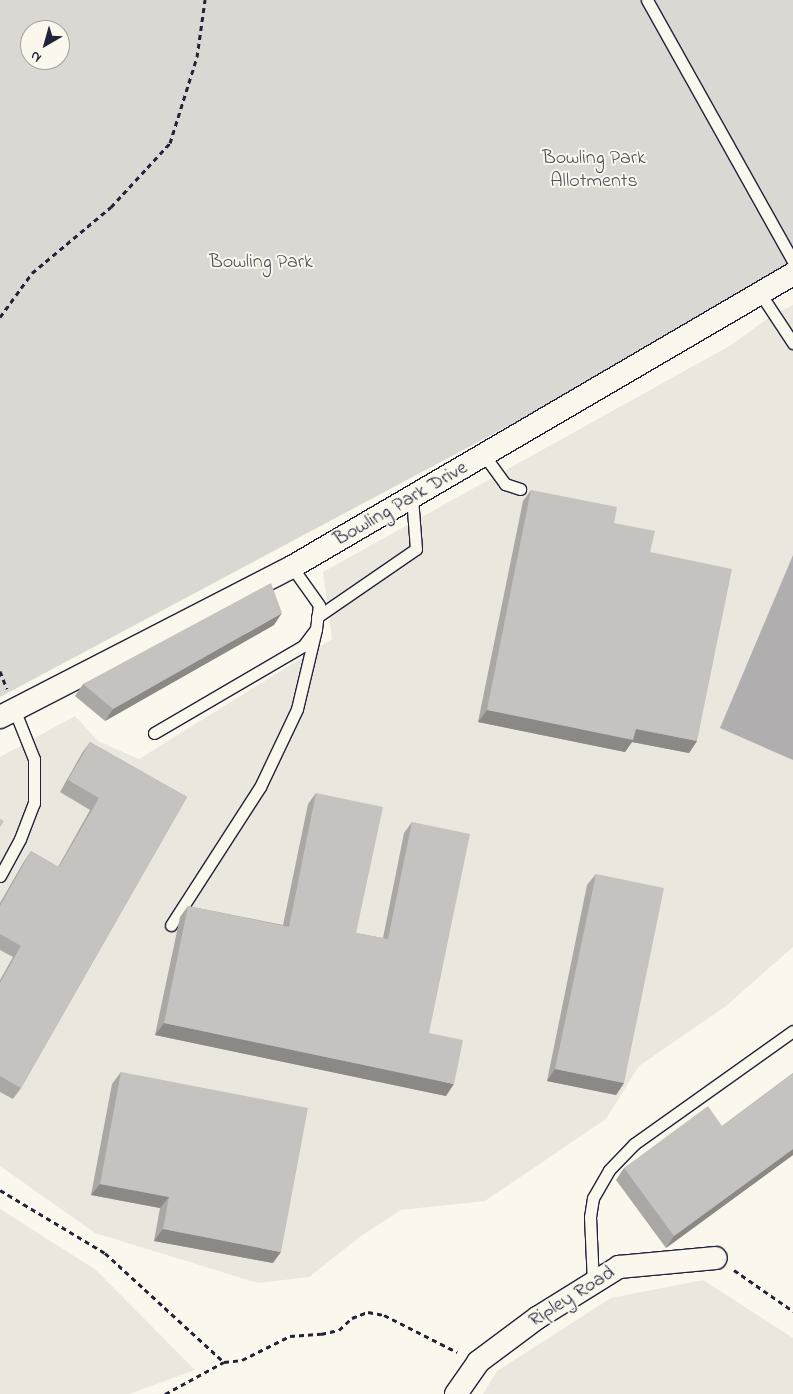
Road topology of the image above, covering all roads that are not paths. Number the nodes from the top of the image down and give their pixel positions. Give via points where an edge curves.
1 (647, 0) edge
2 (793, 261) edge
3 (793, 274) edge
4 (760, 293) junction
5 (793, 343) edge
6 (484, 455) junction
7 (520, 489) dead end
8 (412, 497) junction
9 (292, 567) junction
10 (318, 617) junction
11 (316, 629) junction
12 (7, 713) edge
13 (154, 733) dead end
14 (0, 876) edge
15 (171, 925) dead end
16 (793, 1031) edge
17 (716, 1258) road end
18 (593, 1283) junction
19 (456, 1394) edge

1 - 2 lane
3 - 4 street, Bowling Park Drive
4 - 5 lane
4 - 6 street, Bowling Park Drive
6 - 7 lane via 505,484
6 - 8 street, Bowling Park Drive
8 - 9 street, Bowling Park Drive
8 - 10 lane via 416,549
9 - 10 lane via 319,605
9 - 12 street, Bowling Park Drive
10 - 11 lane
11 - 13 lane via 303,646
11 - 15 lane via 297,709 260,787
12 - 14 lane via 34,759 34,803 20,839
16 - 18 lane via 634,1144 609,1170 593,1198 590,1217
17 - 18 street, Ripley Road via 619,1267
18 - 19 street, Ripley Road via 537,1318 478,1362

